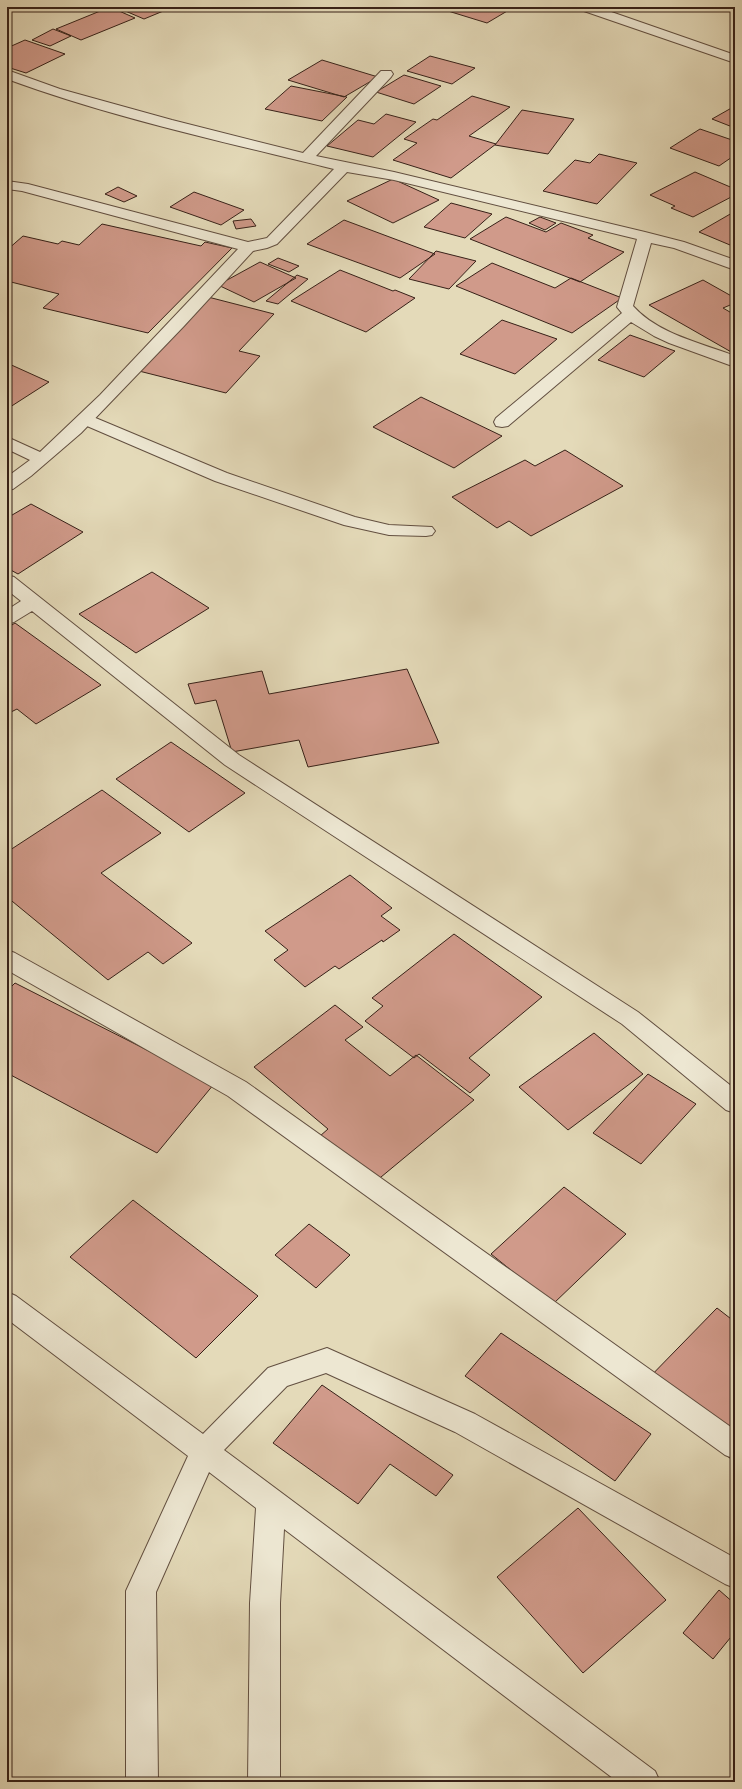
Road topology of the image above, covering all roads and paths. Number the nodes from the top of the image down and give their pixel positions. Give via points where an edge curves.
1 (585, 7) edge
2 (735, 59) edge
3 (7, 74) edge
4 (386, 74) dead end
5 (306, 158) junction
6 (344, 167) junction
7 (7, 186) edge
8 (645, 236) junction
9 (248, 247) junction
10 (735, 265) edge
11 (630, 315) junction
12 (735, 362) edge
13 (86, 420) junction
14 (502, 422) dead end
15 (7, 442) edge
16 (40, 459) junction
17 (7, 485) edge
18 (426, 531) dead end
19 (7, 581) edge
20 (33, 602) junction
21 (7, 618) edge
22 (7, 959) edge
23 (735, 1103) edge
24 (7, 1304) edge
25 (735, 1446) edge
26 (204, 1452) junction
27 (271, 1502) junction
28 (735, 1574) edge
29 (142, 1782) edge
30 (264, 1782) edge
31 (644, 1782) edge

1 - 2 street
3 - 5 street via 70,96
4 - 5 street
5 - 6 street
6 - 8 street via 394,176
6 - 9 street via 272,241
7 - 9 street via 23,187
8 - 10 street via 679,244
8 - 11 street via 625,307
9 - 13 street via 219,281
11 - 12 street via 648,328
11 - 14 street
13 - 16 street
13 - 18 street via 221,477 350,521 389,530
15 - 16 street
16 - 17 street
19 - 20 street
20 - 21 street
20 - 23 street via 232,760 630,1018
22 - 25 street via 237,1089
24 - 26 street
26 - 27 street
26 - 28 street via 278,1377 328,1360 465,1423
26 - 29 street via 141,1590
27 - 30 street via 265,1602
27 - 31 street

